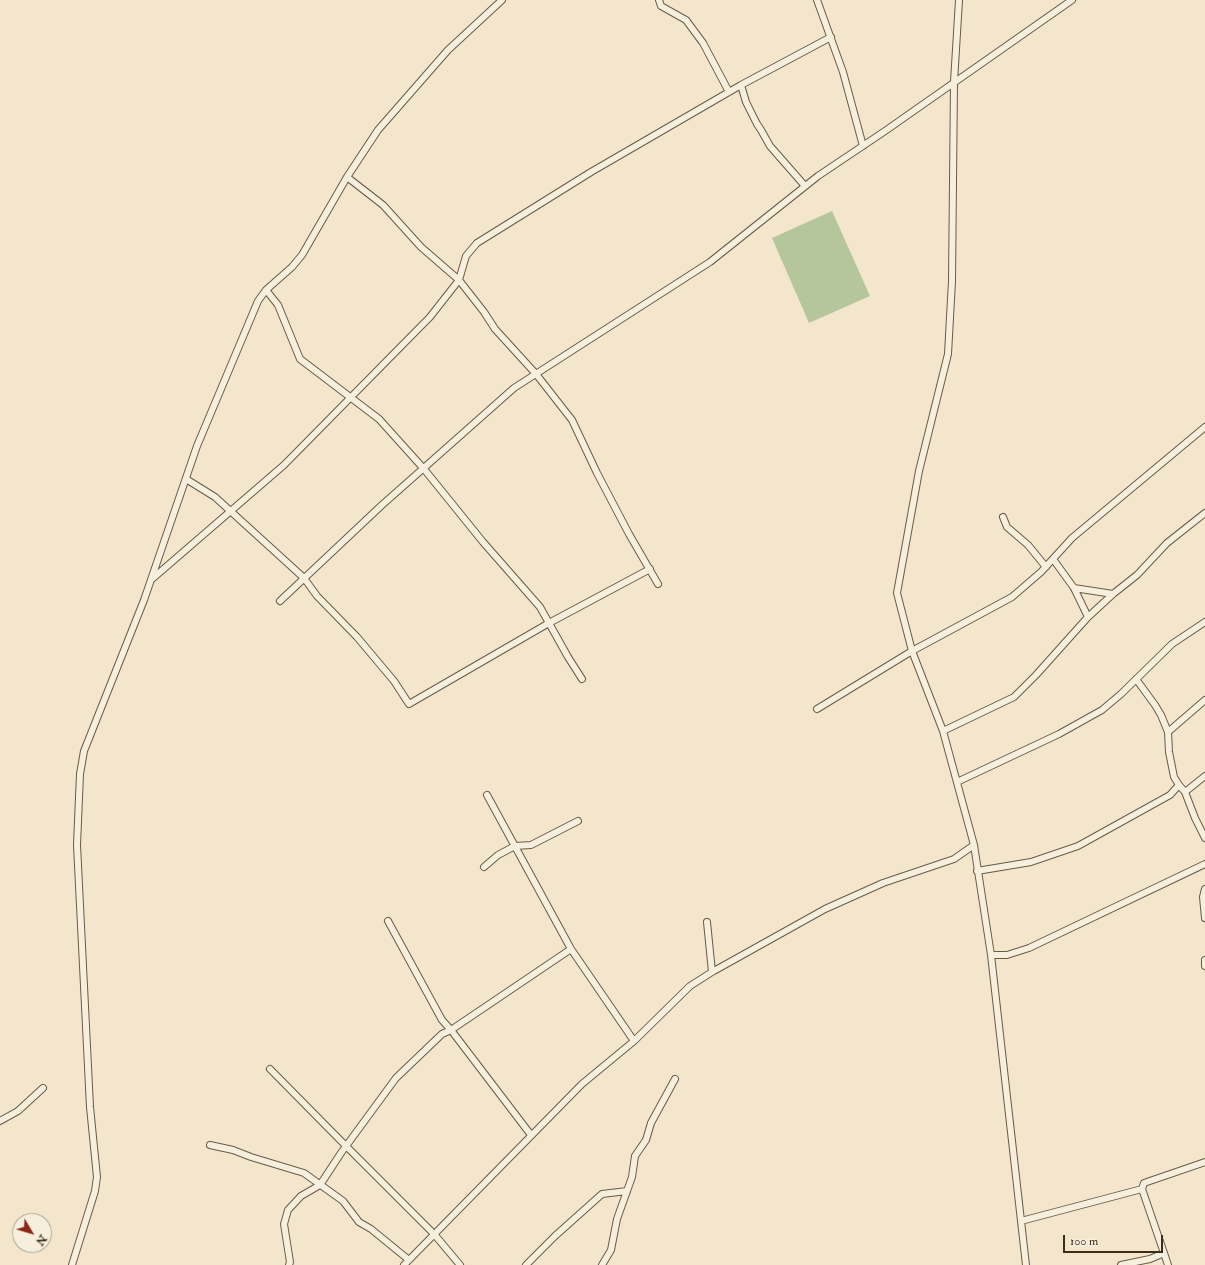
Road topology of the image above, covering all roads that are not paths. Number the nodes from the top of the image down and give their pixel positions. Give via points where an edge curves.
1 (502, 0) edge
2 (659, 0) edge
3 (817, 0) edge
4 (959, 0) edge
5 (1072, 0) edge
6 (831, 38) junction
7 (954, 82) junction
8 (741, 85) junction
9 (729, 92) junction
10 (864, 146) junction
11 (347, 177) junction
12 (804, 186) junction
13 (459, 280) junction
14 (266, 290) junction
15 (536, 374) junction
16 (351, 397) junction
17 (1205, 427) edge
18 (424, 469) junction
19 (186, 479) junction
20 (231, 512) junction
21 (1205, 513) edge
22 (1003, 517) dead end
23 (1053, 558) junction
24 (1046, 567) junction
25 (650, 569) junction
26 (304, 578) junction
27 (151, 580) junction
28 (658, 584) dead end
29 (1074, 588) junction
30 (1113, 594) junction
31 (280, 602) dead end
32 (1088, 617) junction
33 (1205, 622) edge
34 (549, 623) junction
35 (912, 651) junction
36 (582, 679) dead end
37 (1136, 679) junction
38 (1205, 700) edge
39 (817, 709) dead end
40 (943, 731) junction
41 (1168, 732) junction
42 (1205, 776) edge
43 (957, 782) junction
44 (1179, 785) junction
45 (1185, 792) junction
46 (487, 794) dead end
47 (578, 821) dead end
48 (1205, 838) edge
49 (515, 846) junction
50 (974, 846) junction
51 (1205, 864) edge
52 (484, 867) dead end
53 (977, 871) junction
54 (1205, 889) edge
55 (1205, 918) edge
56 (388, 921) dead end
57 (707, 922) dead end
58 (572, 949) junction
59 (991, 955) junction
60 (1205, 960) edge
61 (1205, 966) edge
62 (712, 972) junction
63 (451, 1030) junction
64 (634, 1041) junction
65 (270, 1069) dead end
66 (675, 1079) dead end
67 (43, 1088) dead end
68 (0, 1121) edge
69 (532, 1135) junction
70 (210, 1145) dead end
71 (346, 1146) junction
72 (1205, 1162) edge
73 (320, 1186) junction
74 (1142, 1189) junction
75 (627, 1191) junction
76 (1021, 1221) junction
77 (434, 1234) junction
78 (1164, 1252) junction
79 (407, 1263) edge
80 (72, 1265) edge
81 (289, 1265) edge
82 (460, 1265) edge
83 (526, 1265) edge
84 (602, 1265) edge
85 (1026, 1265) edge
86 (1121, 1265) edge
87 (1168, 1265) edge

1 - 11 street via 448,50 378,130
2 - 9 street via 661,6 686,20 703,43
3 - 6 street
4 - 7 street
5 - 7 street
6 - 8 street
6 - 10 street
7 - 10 street
7 - 35 street via 952,281 948,354 919,471 897,593
8 - 9 street
8 - 12 street via 754,119 770,146
9 - 13 street via 591,172 477,243 466,256
10 - 12 street
11 - 13 street via 383,205 422,247
11 - 14 street via 302,254 292,267
12 - 15 street via 710,262
13 - 15 street via 494,329
13 - 16 street via 430,318
14 - 16 street via 278,305 300,359
14 - 19 street via 255,308 197,446
15 - 18 street via 514,388
15 - 25 street via 572,420 597,473
16 - 18 street via 379,419
16 - 20 street via 284,465
17 - 23 street via 1072,538
18 - 26 street
18 - 34 street via 540,607
19 - 20 street via 215,497
19 - 27 street
20 - 26 street
20 - 27 street
21 - 30 street via 1167,543 1137,575
22 - 24 street via 1007,527 1028,545
23 - 24 street
23 - 29 street
24 - 35 street via 1012,597
25 - 28 street
25 - 34 street
26 - 31 street
26 - 34 street via 317,596 394,681 409,704
27 - 80 street via 84,751 80,774 77,845 90,1107 97,1177
29 - 30 street
29 - 32 street
30 - 32 street
32 - 40 street via 1014,697
33 - 37 street via 1172,644
34 - 36 street
35 - 39 street
35 - 40 street
37 - 41 street via 1156,704
37 - 43 street via 1102,710 1059,734
38 - 41 street
40 - 43 street
41 - 44 street via 1174,777
42 - 45 street
43 - 50 street
44 - 45 street
44 - 53 street via 1170,795 1078,846 1031,862
45 - 48 street
46 - 49 street
47 - 49 street via 531,845
49 - 52 street
49 - 58 street
50 - 53 street
50 - 62 street via 954,859 883,883 825,909
51 - 59 street via 1029,948 1007,955
53 - 59 street
54 - 55 street
56 - 63 street via 442,1020
57 - 62 street
58 - 63 street
58 - 64 street
59 - 76 street
60 - 61 street
62 - 64 street via 690,986
63 - 69 street
63 - 71 street via 442,1034 396,1078
64 - 69 street via 582,1084
65 - 71 street
66 - 75 street via 651,1123 646,1140 635,1156
67 - 68 street via 18,1111
69 - 77 street
70 - 73 street via 304,1173
71 - 73 street
71 - 77 street
72 - 74 street via 1144,1183
73 - 79 street via 343,1201 359,1222 371,1229
73 - 81 street via 301,1196 288,1210 284,1224
74 - 76 street
74 - 78 street
75 - 83 street via 602,1194
75 - 84 street via 617,1219 611,1250
76 - 85 street
77 - 79 street
77 - 82 street
78 - 86 street via 1150,1259
78 - 87 street

